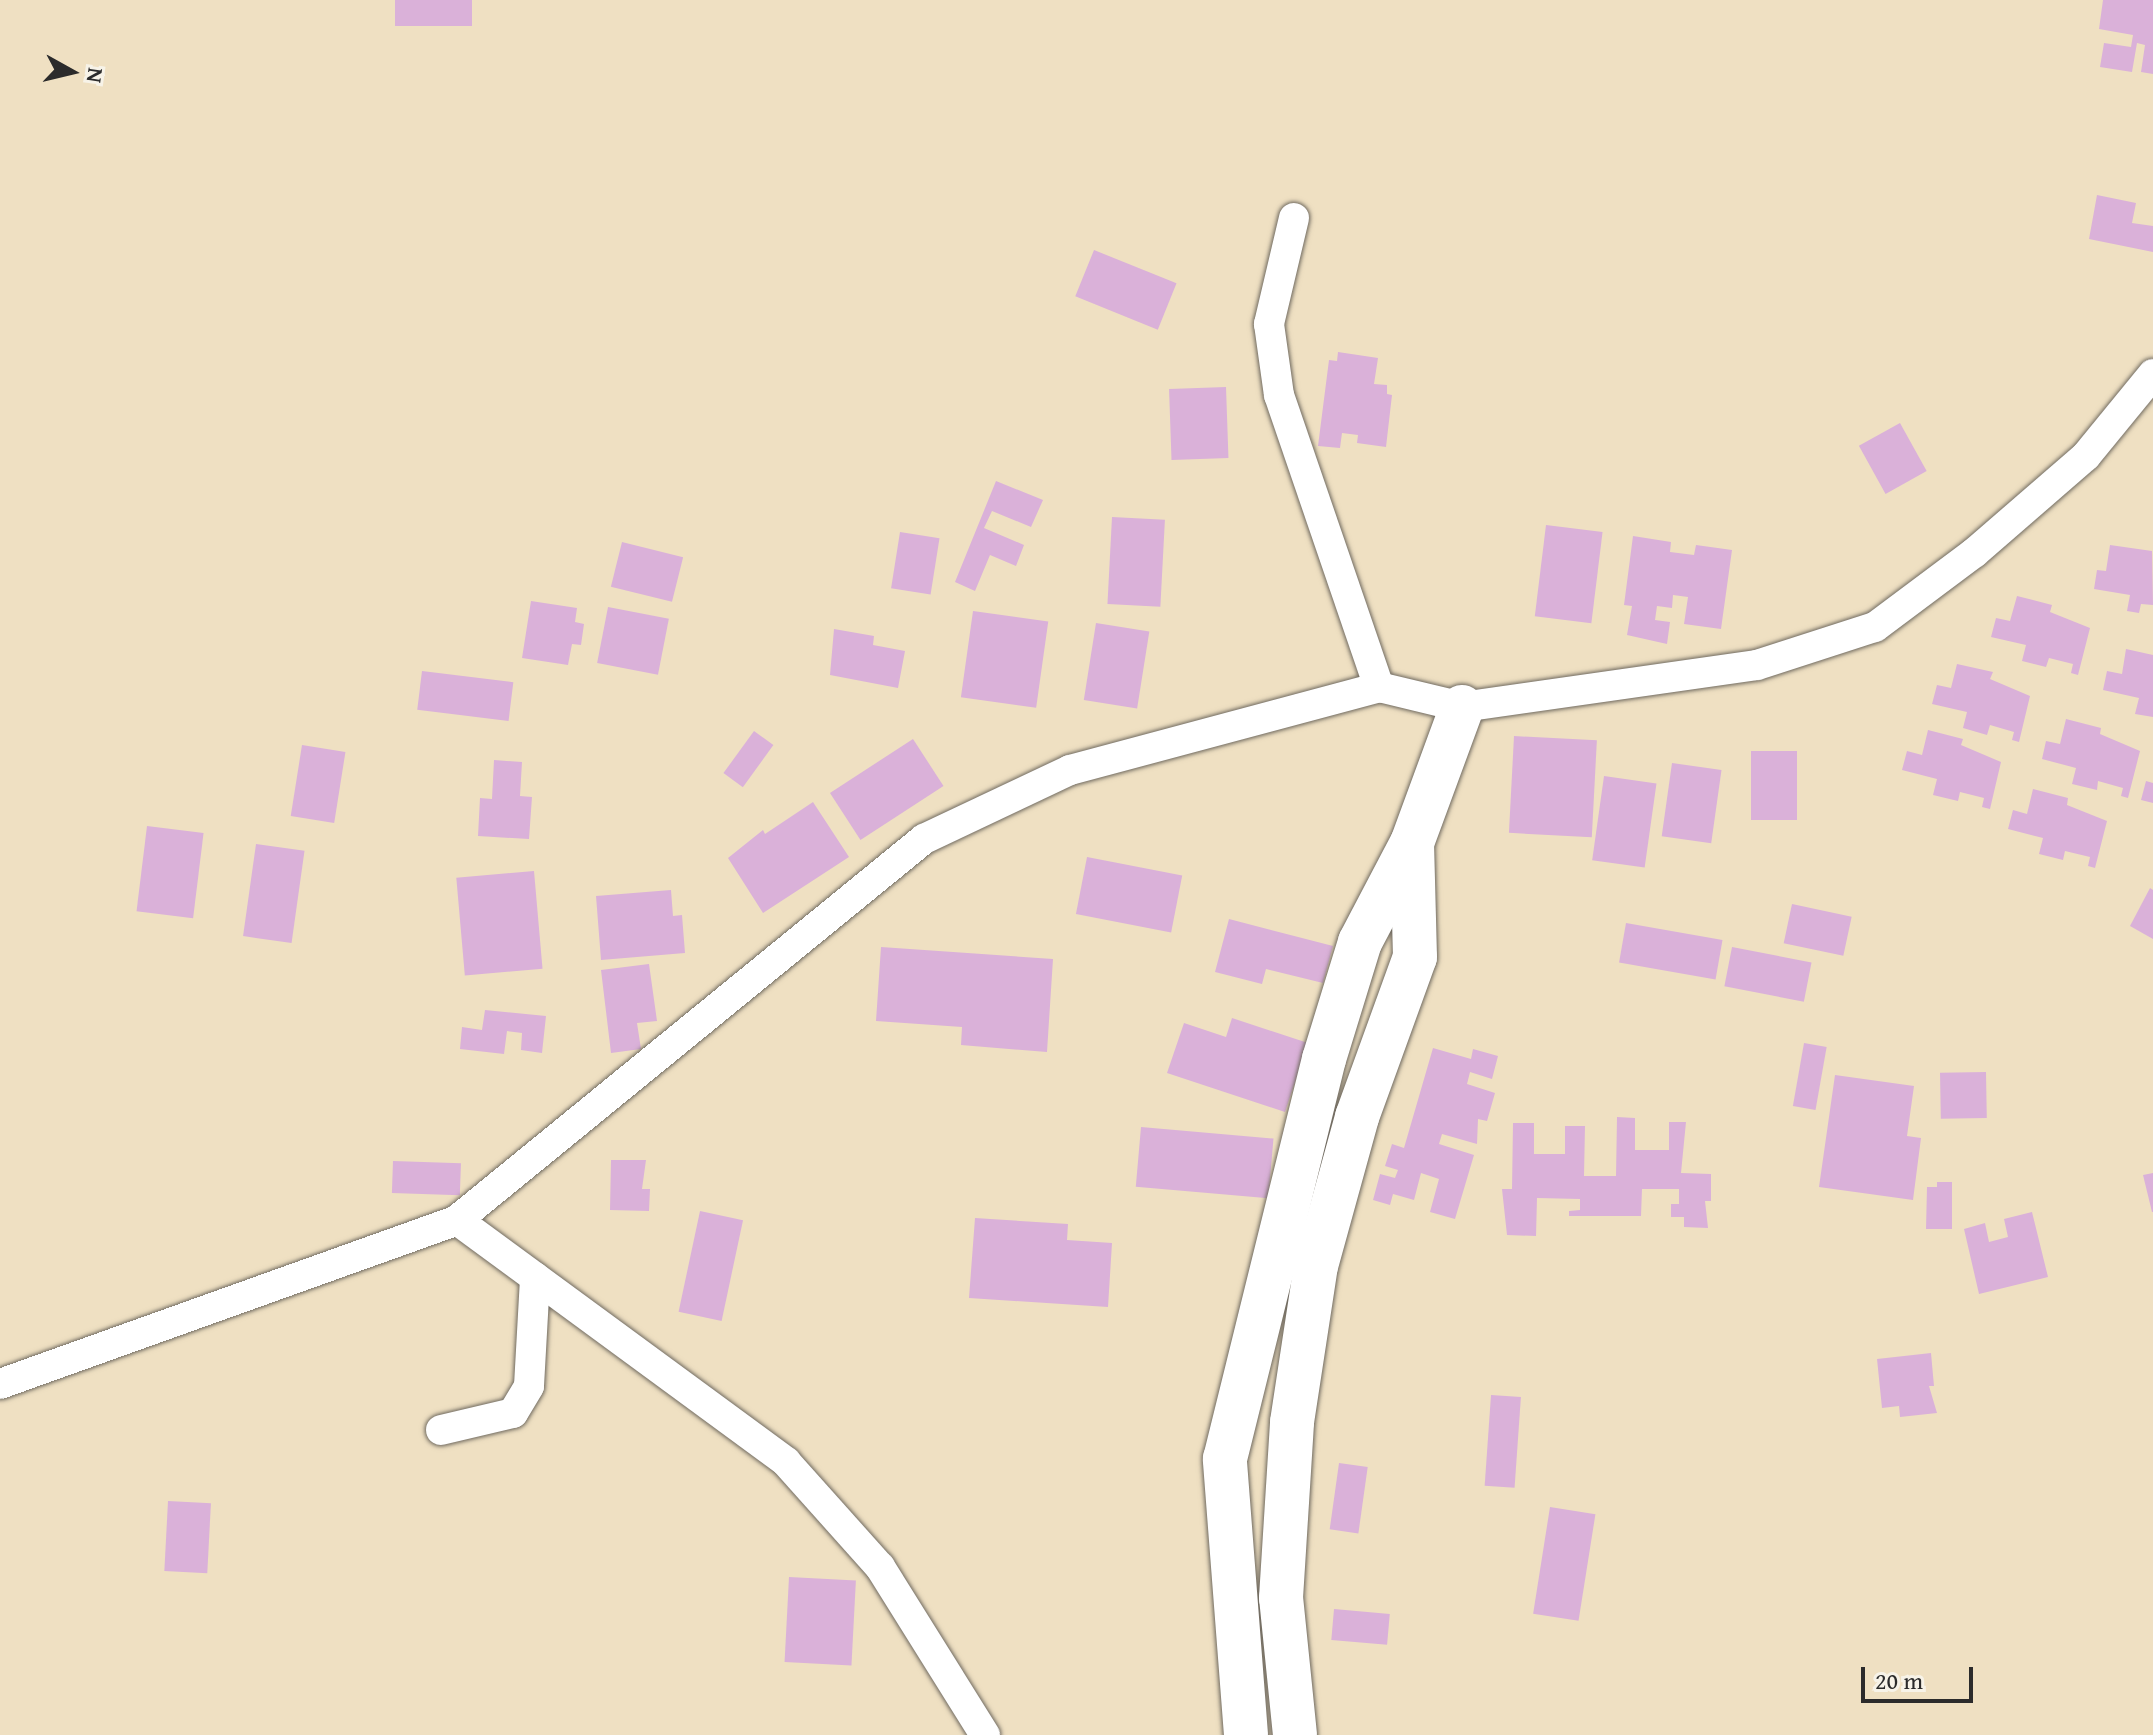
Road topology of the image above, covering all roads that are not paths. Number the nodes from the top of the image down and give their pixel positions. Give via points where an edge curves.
1 (1294, 218) dead end
2 (2153, 374) edge
3 (1379, 687) junction
4 (1462, 707) junction
5 (1412, 843) junction
6 (457, 1220) junction
7 (535, 1277) junction
8 (0, 1384) edge
9 (441, 1430) dead end
10 (985, 1735) edge
11 (1246, 1735) edge
12 (1295, 1735) edge

1 - 3 street via 1269,324 1279,395
2 - 4 street via 2086,456 1974,553 1875,627 1757,665
3 - 4 street
3 - 6 street via 1070,770 924,839
4 - 5 main road
5 - 11 main road via 1360,942 1324,1059 1225,1459
5 - 12 main road via 1415,957 1357,1117 1316,1266 1292,1422 1281,1598
6 - 7 street
6 - 8 street
7 - 9 street via 529,1386 513,1413
7 - 10 street via 786,1462 880,1567

